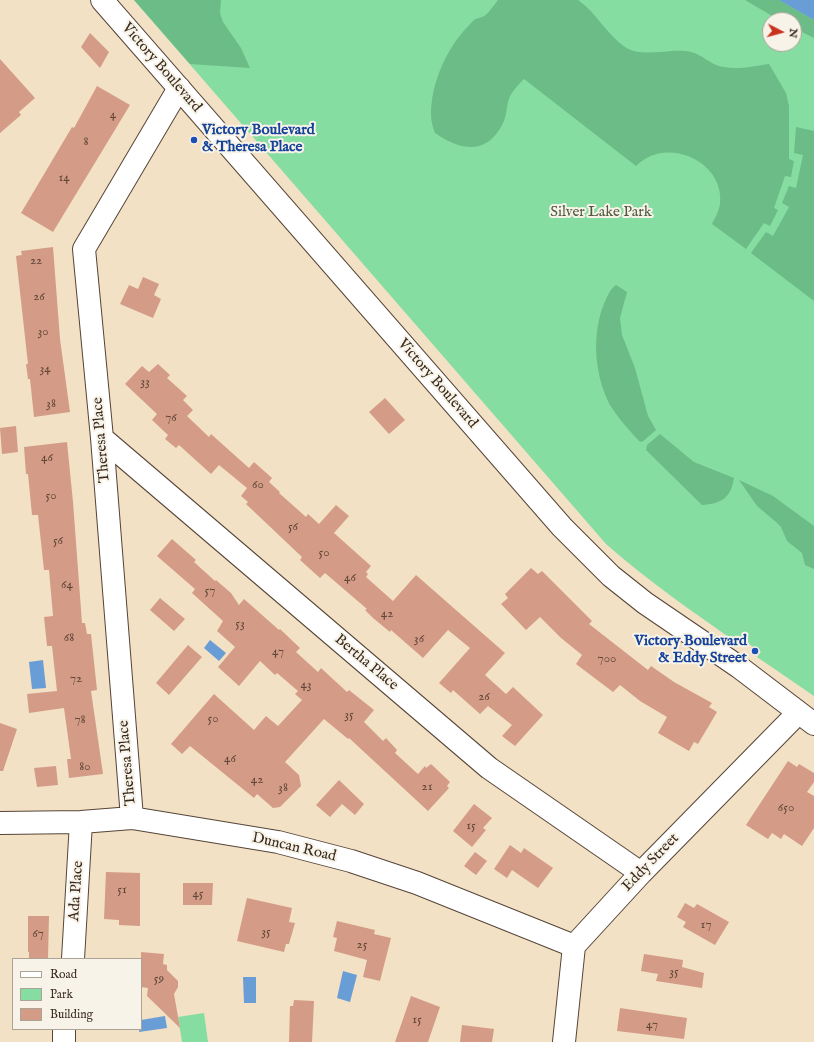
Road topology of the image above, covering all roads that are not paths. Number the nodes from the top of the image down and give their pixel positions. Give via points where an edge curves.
1 (102, 0) edge
2 (179, 88) junction
3 (102, 438) junction
4 (806, 718) edge
5 (132, 818) junction
6 (81, 822) junction
7 (0, 823) edge
8 (641, 874) junction
9 (574, 946) junction
10 (73, 958) edge
11 (64, 1030) edge
12 (64, 1042) edge
13 (564, 1042) edge

1 - 2 street, Victory Boulevard
2 - 3 street, Theresa Place via 84,249
2 - 4 street, Victory Boulevard via 562,527 611,576
3 - 5 street, Theresa Place
3 - 8 street, Bertha Place via 489,768
4 - 8 street, Eddy Street
5 - 6 street, Duncan Road
5 - 9 street, Duncan Road via 278,842 351,861 417,883
6 - 7 street, Duncan Road
6 - 10 street, Ada Place
8 - 9 street, Eddy Street
9 - 13 street
11 - 12 street

